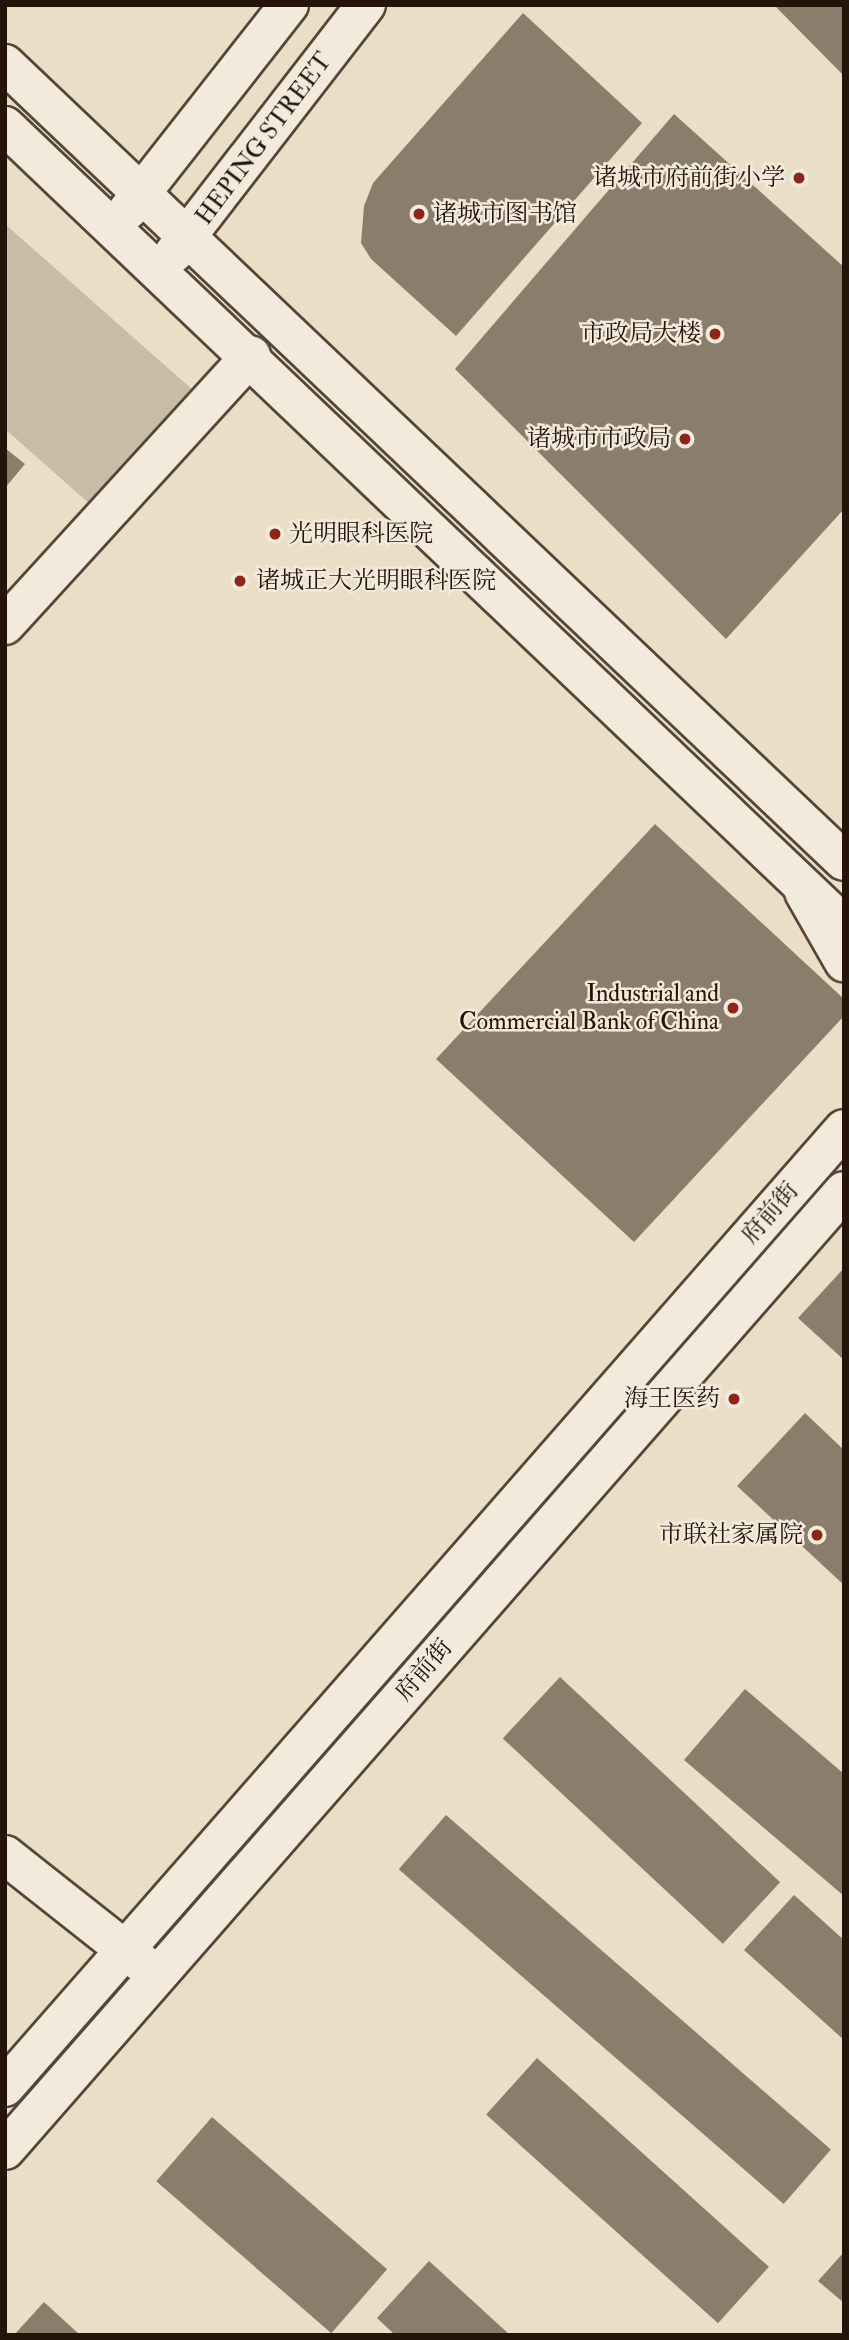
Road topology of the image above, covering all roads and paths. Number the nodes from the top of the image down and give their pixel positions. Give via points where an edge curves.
1 (289, 5) edge
2 (366, 5) edge
3 (5, 64) edge
4 (5, 127) edge
5 (144, 192) junction
6 (113, 226) junction
7 (191, 234) junction
8 (159, 270) junction
9 (251, 356) junction
10 (5, 625) edge
11 (844, 862) edge
12 (796, 878) junction
13 (844, 925) edge
14 (844, 962) edge
15 (844, 1129) edge
16 (844, 1191) edge
17 (5, 1856) edge
18 (124, 1950) junction
19 (157, 1975) junction
20 (5, 2087) edge
21 (5, 2150) edge

1 - 5 street
2 - 7 street, HEPING STREET
3 - 5 street
4 - 6 street
5 - 6 street
5 - 7 street
6 - 8 street
7 - 8 street, HEPING STREET
7 - 11 street
8 - 9 street
9 - 10 street
9 - 12 street
12 - 13 street
12 - 14 street
15 - 18 street, 府前街
16 - 19 street, 府前街
17 - 18 street
18 - 19 street
18 - 20 street, 府前街
19 - 21 street, 府前街

